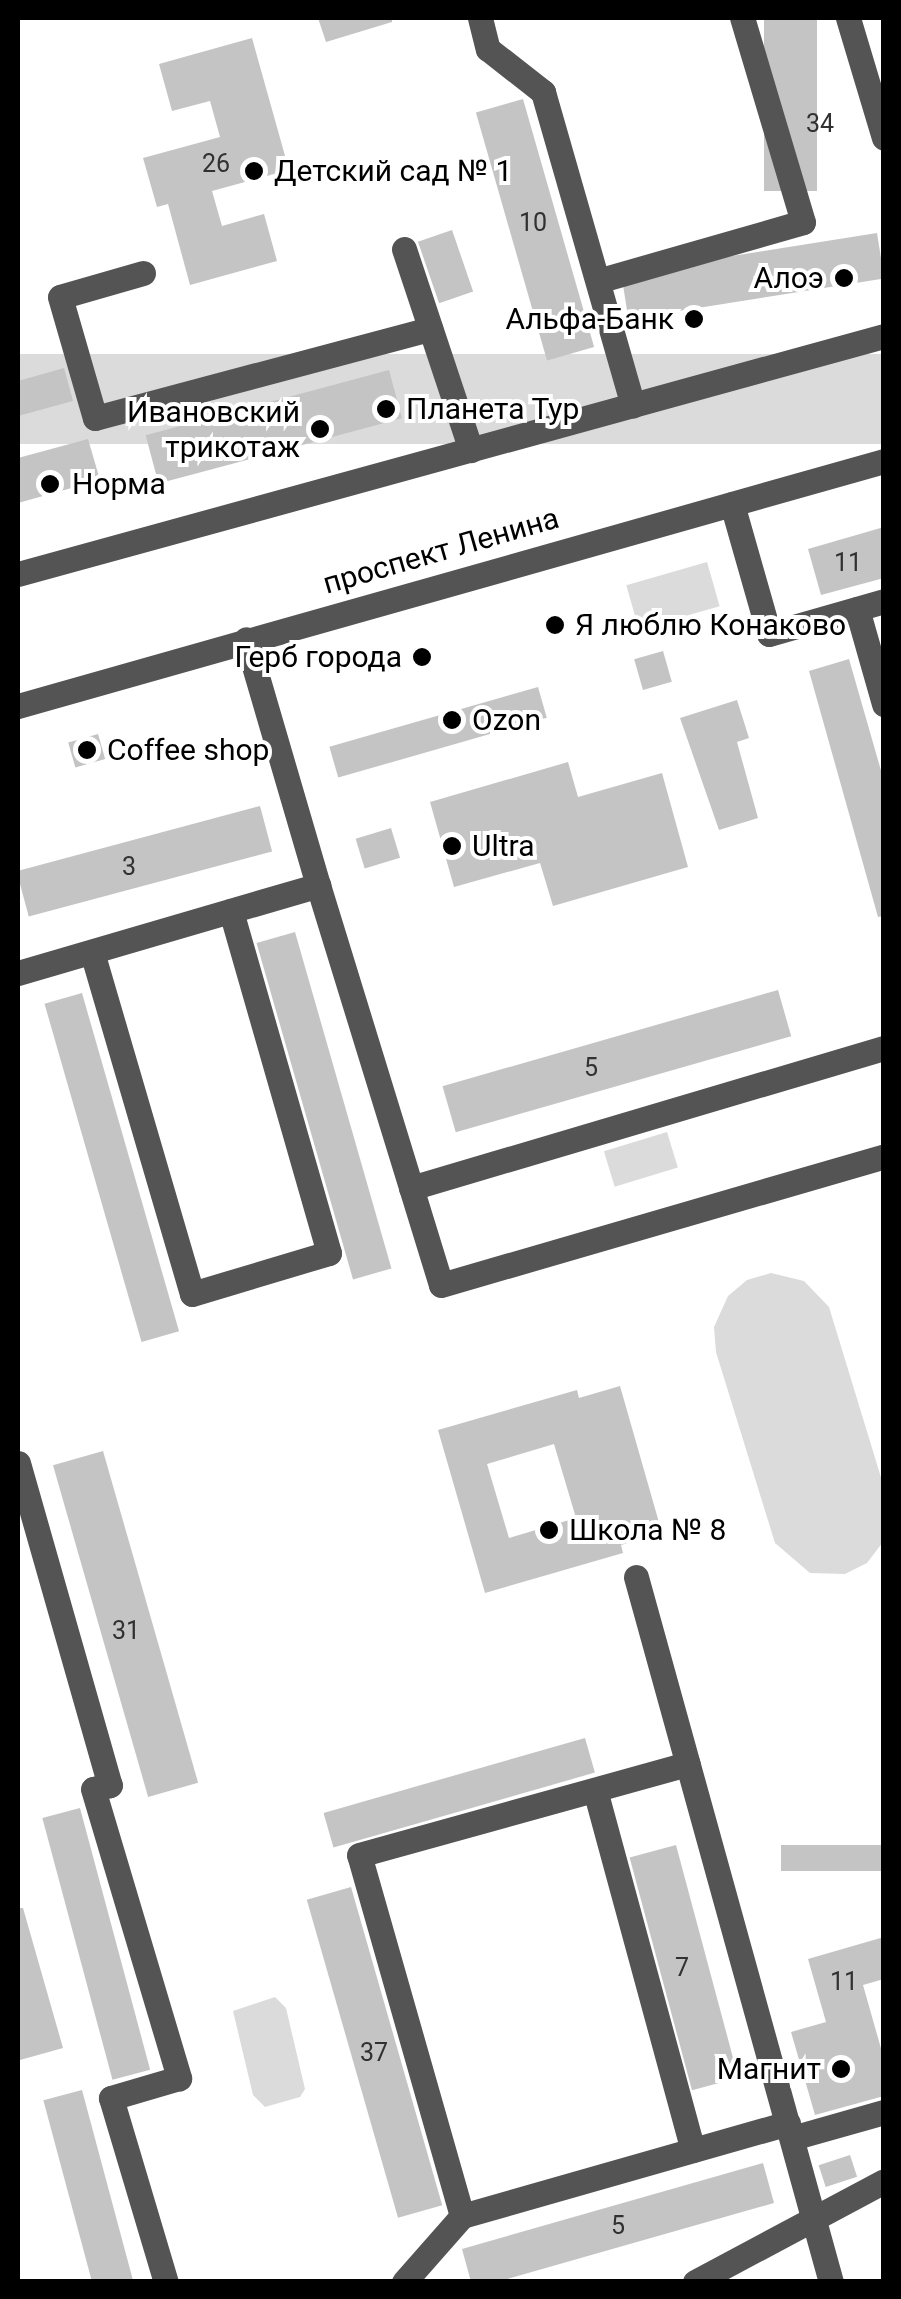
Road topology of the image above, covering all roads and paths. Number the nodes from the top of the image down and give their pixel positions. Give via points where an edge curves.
1 (480, 18) edge
2 (742, 18) edge
3 (848, 18) edge
4 (884, 138) edge
5 (404, 249) dead end
6 (143, 272) dead end
7 (602, 280) junction
8 (430, 329) junction
9 (884, 336) edge
10 (634, 406) junction
11 (471, 450) junction
12 (884, 461) edge
13 (732, 504) junction
14 (18, 574) edge
15 (884, 601) edge
16 (857, 609) junction
17 (246, 639) junction
18 (884, 704) edge
19 (18, 706) edge
20 (318, 885) junction
21 (231, 910) junction
22 (92, 952) junction
23 (18, 973) edge
24 (884, 1048) edge
25 (884, 1156) edge
26 (411, 1188) junction
27 (18, 1462) edge
28 (636, 1577) dead end
29 (688, 1764) junction
30 (595, 1790) junction
31 (884, 2112) edge
32 (790, 2130) junction
33 (693, 2150) junction
34 (884, 2182) edge
35 (462, 2216) junction
36 (814, 2221) junction
37 (166, 2282) edge
38 (404, 2282) edge
39 (695, 2282) edge
40 (831, 2282) edge

1 - 7 street via 488,49 543,92
2 - 7 street via 803,222
3 - 4 street
5 - 8 street
6 - 8 street via 60,297 95,418
7 - 10 street
8 - 11 street
9 - 10 street
10 - 11 street
11 - 14 street
12 - 13 street, проспект Ленина
13 - 16 street via 769,634
13 - 17 street, проспект Ленина
15 - 16 street
16 - 18 street
17 - 19 street, проспект Ленина
17 - 20 street
20 - 21 street
20 - 26 street
21 - 22 street
21 - 22 street via 328,1253 209,1289 192,1294
22 - 23 street
24 - 26 street
25 - 26 street via 441,1285
27 - 37 street via 110,1785 92,1789 179,2078 111,2098
28 - 29 street
29 - 30 street
29 - 32 street
30 - 33 street
30 - 35 street via 358,1855
31 - 32 street
32 - 33 street
32 - 36 street
33 - 35 street
34 - 36 street
35 - 38 street
36 - 39 street
36 - 40 street

